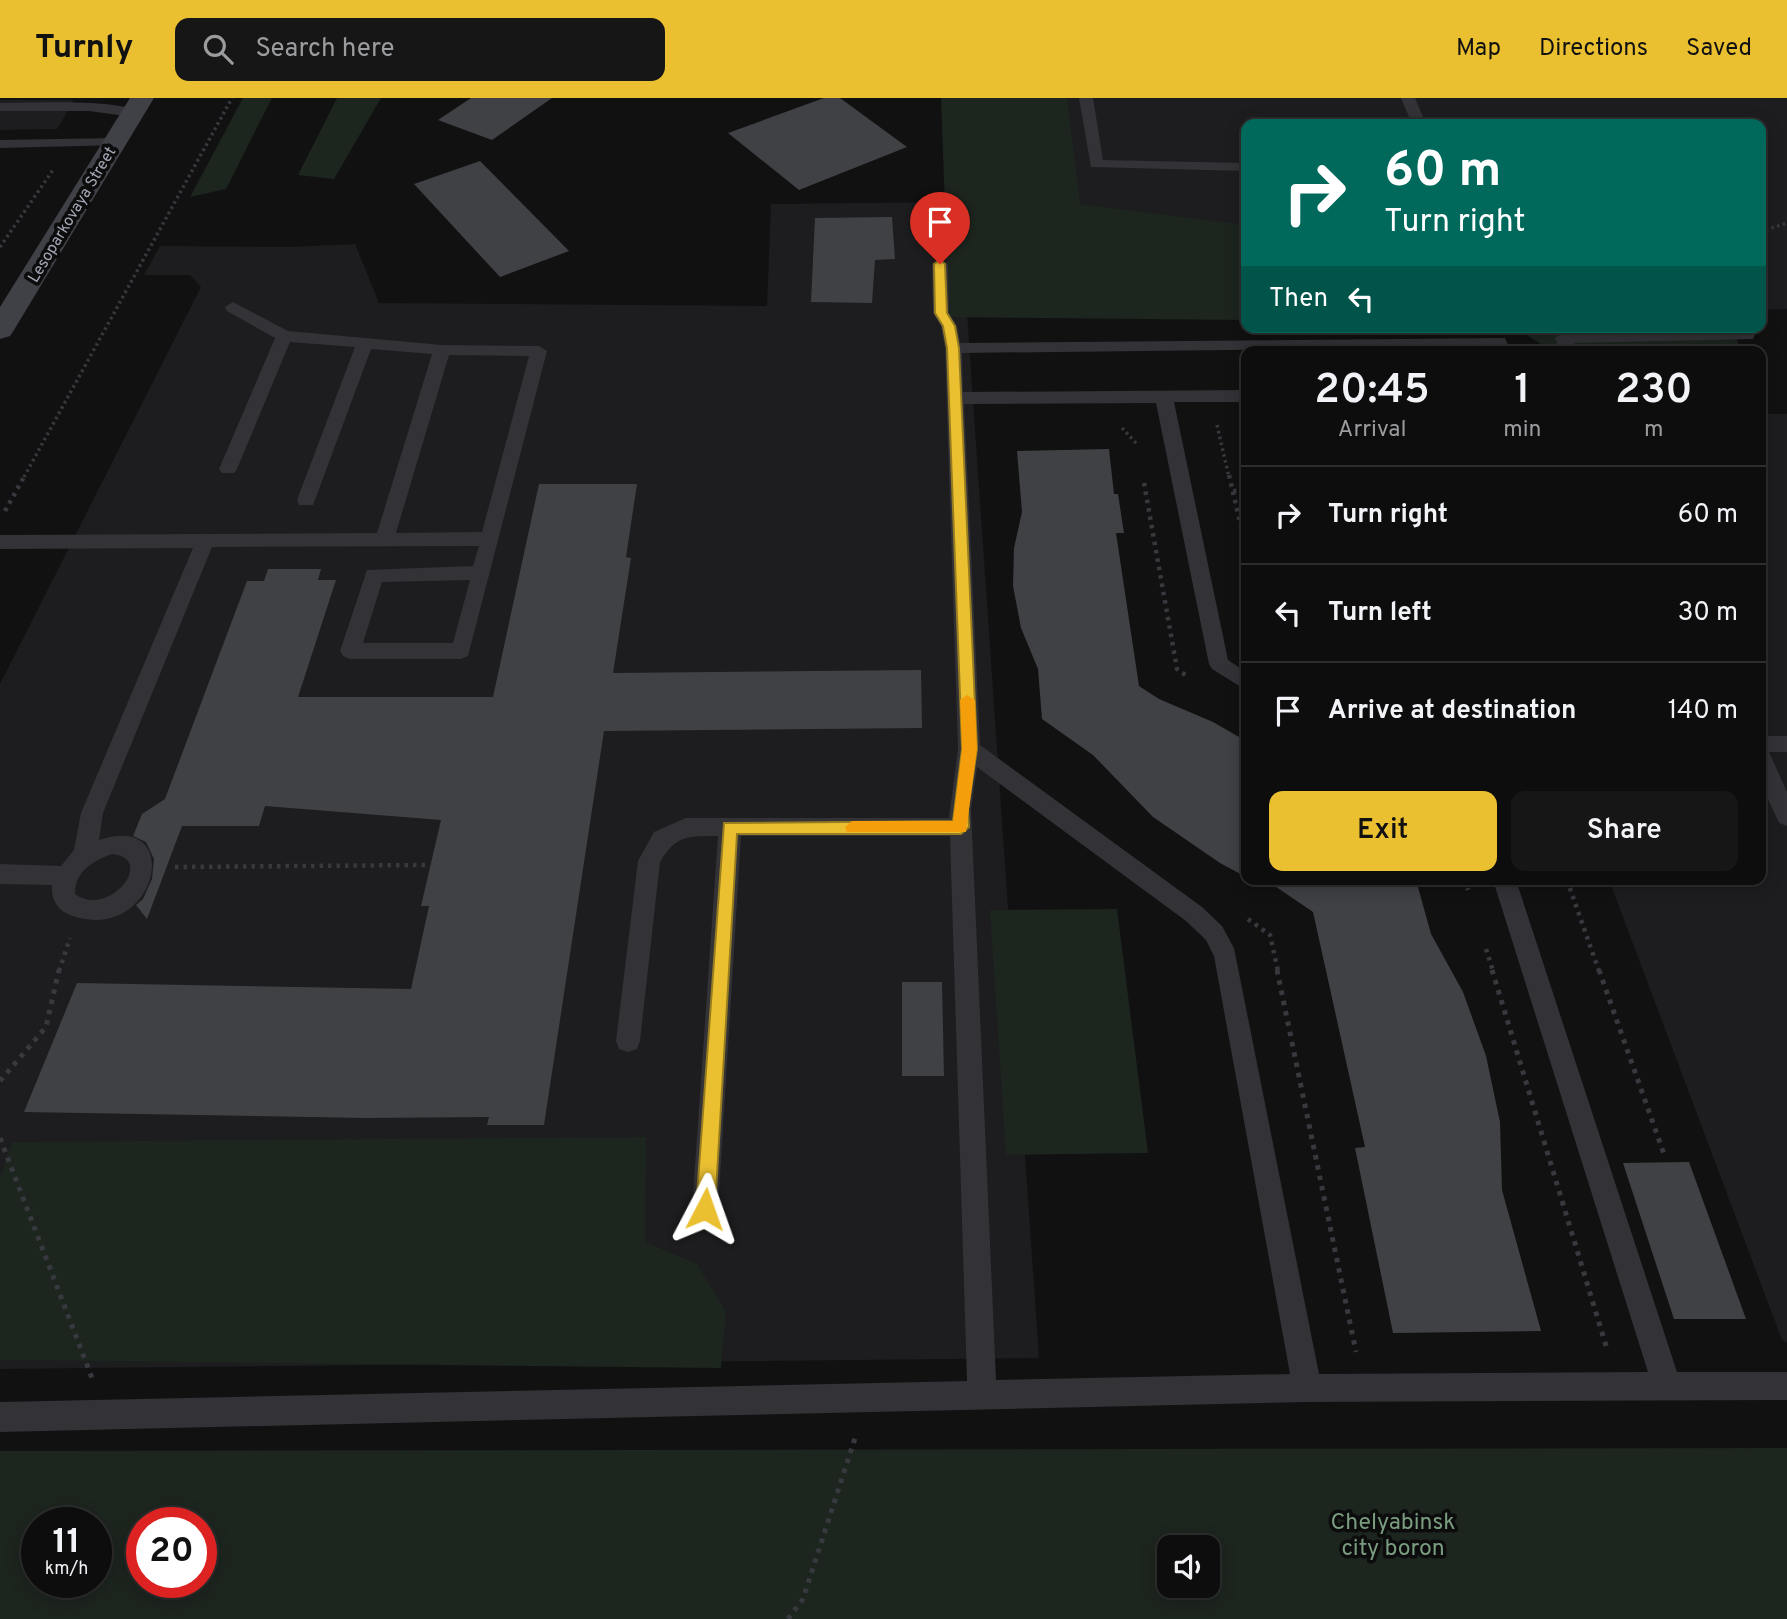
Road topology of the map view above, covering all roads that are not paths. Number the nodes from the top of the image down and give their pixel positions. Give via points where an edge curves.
1 (1086, 98) edge
2 (1408, 98) edge
3 (91, 102) edge
4 (138, 106) edge
5 (0, 107) edge
6 (1417, 119) edge
7 (115, 142) junction
8 (0, 144) edge
9 (1241, 167) edge
10 (940, 264) dead end
11 (233, 307) dead end
12 (0, 330) edge
13 (1746, 335) dead end
14 (284, 336) junction
15 (365, 343) junction
16 (1501, 346) edge
17 (1567, 346) edge
18 (953, 348) junction
19 (442, 350) junction
20 (1241, 396) edge
21 (1164, 397) junction
22 (955, 398) junction
23 (228, 469) dead end
24 (306, 499) dead end
25 (385, 539) junction
26 (490, 539) junction
27 (205, 541) junction
28 (0, 542) edge
29 (481, 573) junction
30 (1241, 679) edge
31 (1766, 744) edge
32 (1787, 744) edge
33 (969, 749) junction
34 (1766, 769) edge
35 (1787, 817) edge
36 (730, 827) junction
37 (961, 827) junction
38 (85, 854) junction
39 (0, 874) edge
40 (65, 876) junction
41 (1506, 885) edge
42 (628, 1041) dead end
43 (705, 1209) dead end
44 (1667, 1386) junction
45 (1787, 1386) edge
46 (1307, 1388) junction
47 (982, 1396) junction
48 (0, 1417) edge

1 - 9 lane via 1096,164
2 - 6 lane
3 - 4 lane
3 - 5 lane
4 - 7 main road, Lesoparkovaya Street
7 - 8 lane
7 - 12 main road, Lesoparkovaya Street
10 - 18 lane via 941,313
11 - 14 lane
13 - 17 lane via 1563,338
14 - 15 lane
14 - 23 lane
15 - 19 lane
15 - 24 lane
16 - 18 lane via 1499,342
18 - 22 lane
19 - 25 lane
19 - 26 lane via 539,351
20 - 21 lane
21 - 22 lane
21 - 30 lane via 1219,664
22 - 33 lane
25 - 26 lane
25 - 27 lane
26 - 29 lane
27 - 28 lane
27 - 38 lane via 92,813
29 - 29 lane via 374,575 350,651 461,651
31 - 32 lane
33 - 37 lane
33 - 46 lane via 1194,914 1214,933 1226,955
34 - 35 lane
36 - 37 lane
36 - 42 lane via 686,827 662,839 649,860
36 - 43 lane
37 - 47 lane
38 - 40 lane
38 - 40 lane via 115,844 130,846 145,866 142,879 119,902 86,910 65,899
39 - 40 lane
41 - 44 lane
44 - 45 lane
44 - 46 lane
46 - 47 lane
47 - 48 lane

